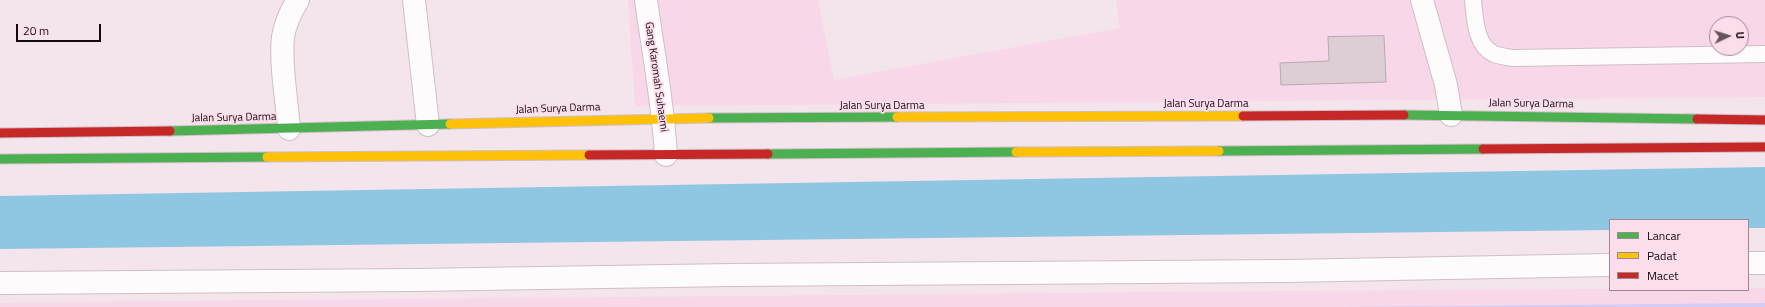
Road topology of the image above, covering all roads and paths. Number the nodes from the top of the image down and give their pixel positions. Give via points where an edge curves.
1 (298, 0) edge
2 (414, 0) edge
3 (646, 0) edge
4 (1422, 0) edge
5 (1473, 0) edge
6 (1765, 54) edge
7 (1451, 115) junction
8 (663, 118) junction
9 (1765, 120) edge
10 (428, 125) junction
11 (289, 129) junction
12 (0, 133) edge
13 (1765, 147) edge
14 (666, 155) junction
15 (0, 159) edge
16 (1749, 263) edge
17 (1765, 263) edge
18 (1609, 265) edge
19 (0, 283) edge

1 - 11 street via 283,35
2 - 10 street
3 - 8 street, Gang Karomah Suhaemi
4 - 7 street via 1446,85
5 - 6 lane via 1478,34 1485,47 1494,54 1512,58
7 - 8 main road, Jalan Surya Darma
7 - 9 main road, Jalan Surya Darma
8 - 10 main road, Jalan Surya Darma
8 - 14 street, Gang Karomah Suhaemi
10 - 11 main road, Jalan Surya Darma
11 - 12 main road, Jalan Surya Darma
13 - 14 main road
14 - 15 main road
16 - 17 street
18 - 19 street via 1285,271

